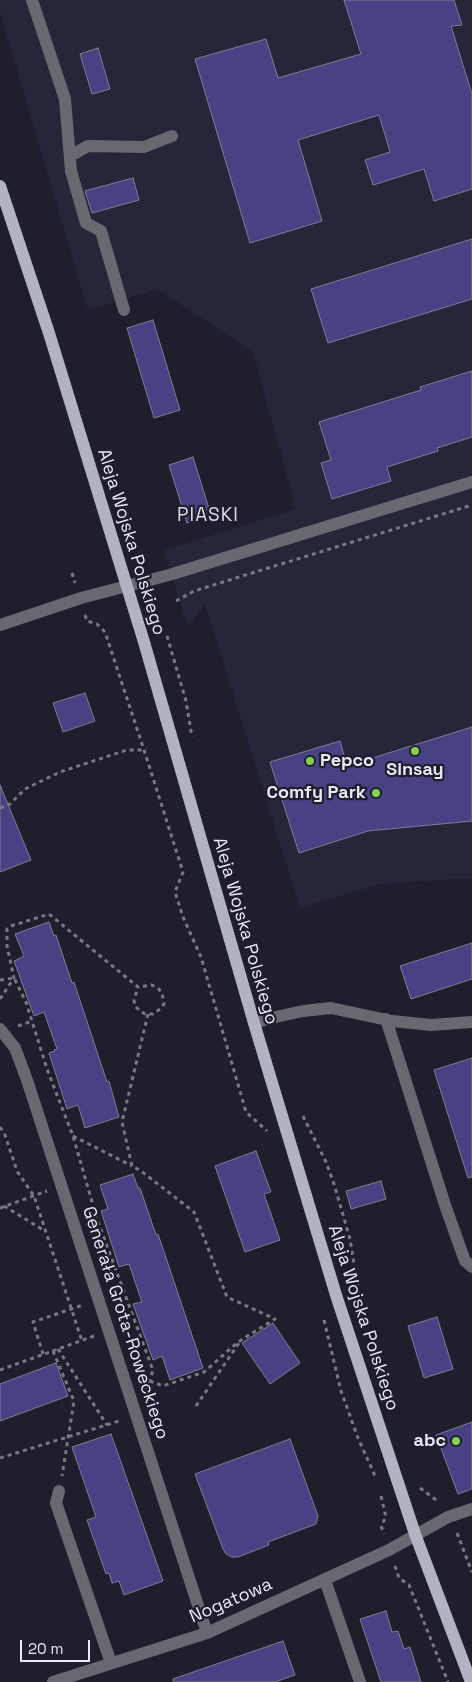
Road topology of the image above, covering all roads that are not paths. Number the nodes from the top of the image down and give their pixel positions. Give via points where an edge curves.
1 (32, 0) edge
2 (172, 136) dead end
3 (70, 156) junction
4 (0, 186) edge
5 (124, 310) dead end
6 (472, 482) edge
7 (126, 586) junction
8 (0, 625) edge
9 (386, 1020) junction
10 (472, 1022) edge
11 (254, 1023) junction
12 (0, 1029) edge
13 (472, 1267) edge
14 (60, 1491) road end
15 (472, 1509) edge
16 (415, 1534) junction
17 (325, 1580) junction
18 (207, 1633) junction
19 (111, 1663) junction
20 (53, 1682) edge
21 (360, 1682) edge
22 (471, 1682) edge

1 - 3 street via 65,100
2 - 3 street via 144,147 88,146
3 - 5 street via 71,171 86,223 101,231
4 - 7 main road, Aleja Wojska Polskiego via 49,333
6 - 7 street
7 - 8 street
7 - 11 main road, Aleja Wojska Polskiego
9 - 10 street via 431,1025
9 - 11 street via 331,1008
9 - 13 street via 445,1205 465,1260
11 - 16 main road, Aleja Wojska Polskiego via 336,1295
12 - 18 street, Generała Grota-Roweckiego via 20,1060
14 - 19 street via 56,1503
15 - 16 street, Nogatowa
16 - 17 street, Nogatowa
16 - 22 main road, Aleja Wojska Polskiego
17 - 18 street, Nogatowa
17 - 21 street
18 - 19 street, Nogatowa
19 - 20 street, Nogatowa

